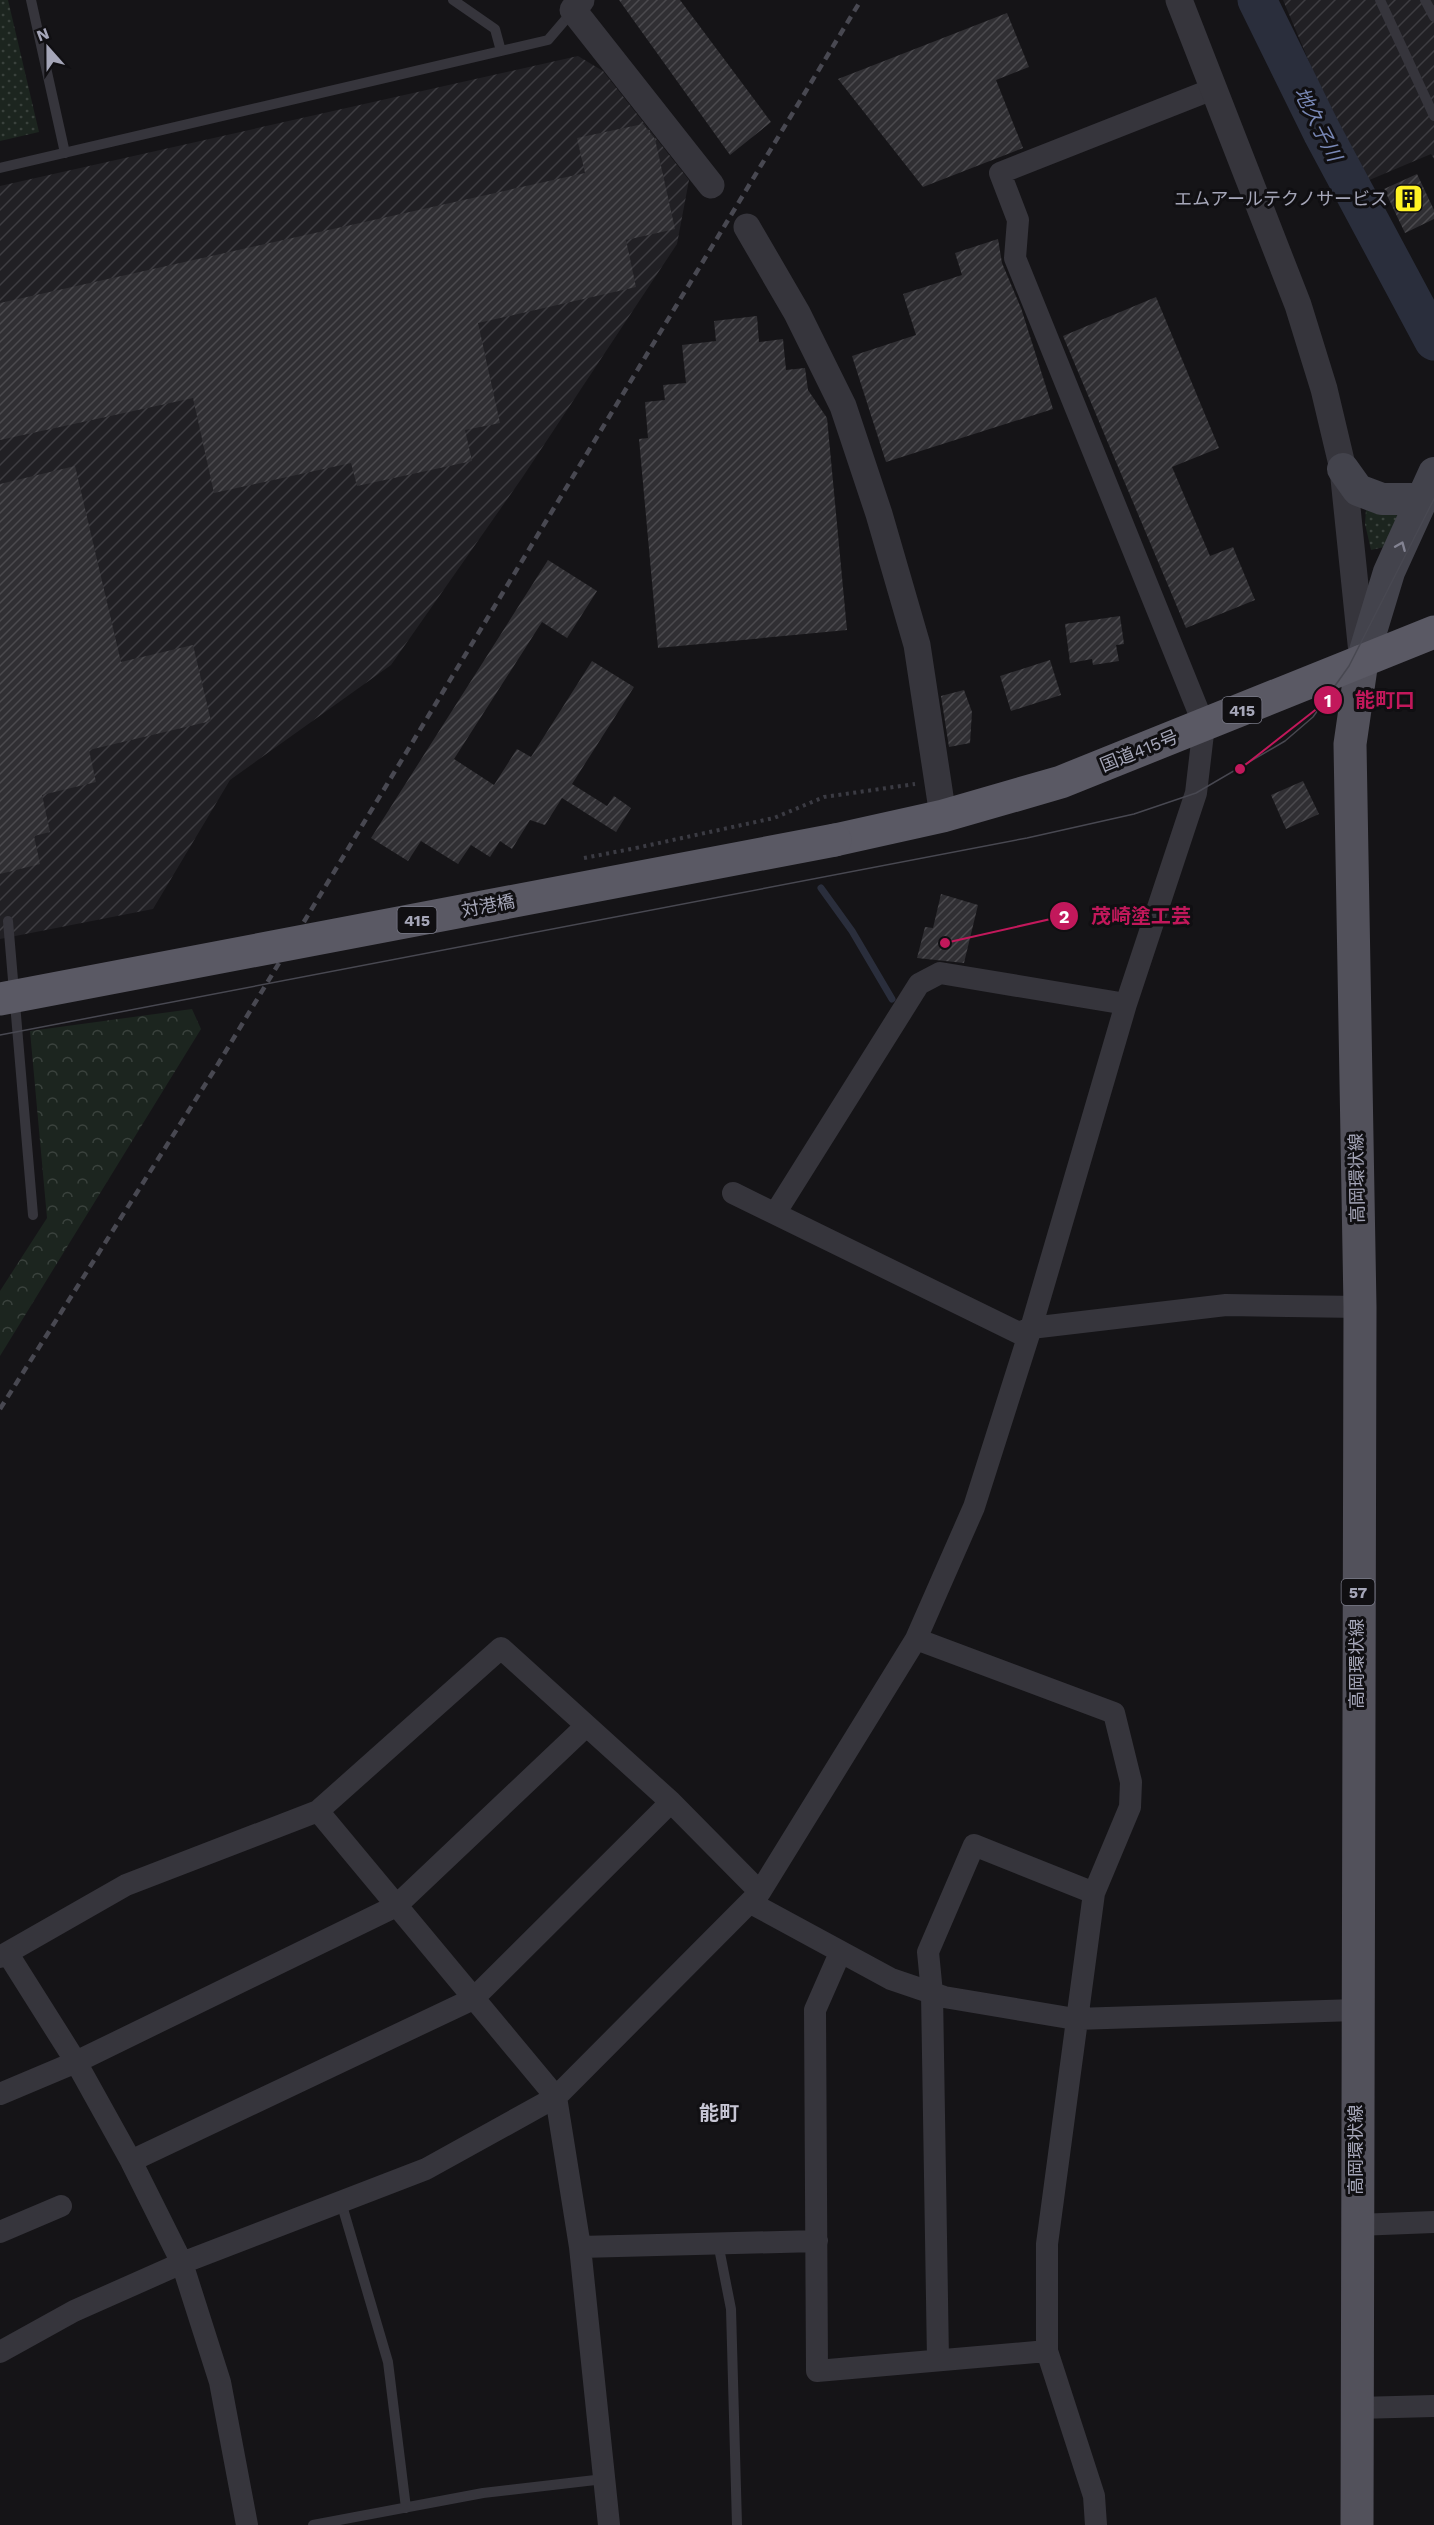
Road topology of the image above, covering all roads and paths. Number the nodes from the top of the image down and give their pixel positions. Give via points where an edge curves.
1 (31, 0) edge
2 (453, 0) edge
3 (1179, 0) edge
4 (1380, 0) edge
5 (1425, 0) edge
6 (577, 5) edge
7 (1434, 17) edge
8 (501, 51) junction
9 (1213, 89) junction
10 (1434, 116) edge
11 (65, 153) junction
12 (0, 168) edge
13 (711, 185) dead end
14 (747, 227) dead end
15 (1343, 469) junction
16 (1430, 499) edge
17 (1434, 632) edge
18 (1362, 661) junction
19 (1204, 725) junction
20 (936, 781) junction
21 (943, 816) junction
22 (835, 840) joint
23 (636, 848) dead end
24 (8, 921) dead end
25 (0, 999) edge
26 (1125, 1004) junction
27 (733, 1193) dead end
28 (776, 1212) junction
29 (33, 1215) dead end
30 (1360, 1307) junction
31 (1032, 1328) junction
32 (916, 1639) junction
33 (586, 1726) junction
34 (671, 1802) junction
35 (318, 1811) junction
36 (1094, 1893) junction
37 (756, 1898) junction
38 (396, 1906) junction
39 (840, 1953) junction
40 (4, 1956) edge
41 (932, 1993) junction
42 (473, 1999) junction
43 (1356, 2010) junction
44 (1076, 2019) junction
45 (76, 2062) junction
46 (0, 2094) edge
47 (556, 2097) junction
48 (131, 2161) junction
49 (341, 2202) junction
50 (61, 2206) dead end
51 (1434, 2222) edge
52 (1356, 2225) junction
53 (0, 2232) edge
54 (817, 2241) junction
55 (718, 2243) junction
56 (580, 2247) junction
57 (182, 2263) junction
58 (1047, 2351) junction
59 (0, 2352) edge
60 (938, 2360) junction
61 (1434, 2406) edge
62 (1357, 2408) junction
63 (604, 2479) junction
64 (406, 2508) junction
65 (247, 2525) edge
66 (313, 2525) edge
67 (609, 2525) edge
68 (737, 2525) edge
69 (1096, 2525) edge
70 (1357, 2525) edge

1 - 11 lane
2 - 8 lane via 495,29
3 - 9 street
4 - 10 lane
5 - 7 lane
6 - 8 lane via 548,40
6 - 13 street
8 - 11 lane
9 - 15 street via 1298,304
9 - 19 street via 1000,173 1018,220 1015,258
11 - 12 lane
14 - 20 street via 798,313 843,406 917,645
15 - 16 main road via 1358,490 1383,499
15 - 18 street
16 - 18 main road via 1389,572
17 - 18 highway, 国道415号 / 415
18 - 19 highway, 国道415号 / 415
18 - 30 main road, 高岡環状線 / 57 via 1350,744
19 - 21 highway, 国道415号 / 415 via 1061,782
19 - 26 street via 1196,793
20 - 21 street
20 - 23 path via 824,797 774,819
21 - 22 highway, 国道415号 / 415
22 - 25 highway, 対港橋 / 415, bridge
24 - 29 lane
26 - 28 street via 940,973 919,984
26 - 31 street
27 - 28 street
28 - 31 street via 1019,1333
30 - 31 street via 1226,1305
30 - 43 main road, 高岡環状線 / 57
31 - 32 street via 974,1507
32 - 36 street via 1114,1713 1131,1782 1130,1806
32 - 37 street
33 - 34 street
33 - 35 street via 501,1648
33 - 38 street
34 - 37 street
34 - 42 street
35 - 38 street
35 - 40 street via 126,1885
36 - 41 street via 974,1845 928,1952
36 - 44 street
37 - 39 street
37 - 47 street
38 - 42 street
38 - 45 street
39 - 41 street via 891,1979
39 - 54 street via 815,2010
40 - 45 street
41 - 44 street
41 - 60 street
42 - 47 street
42 - 48 street
43 - 44 street
43 - 52 main road, 高岡環状線 / 57
44 - 58 street via 1047,2244
45 - 46 street
45 - 48 street
47 - 49 street via 426,2169
47 - 56 street
48 - 57 street
49 - 57 street
49 - 64 lane via 388,2362
50 - 53 street
51 - 52 street
52 - 62 main road, 高岡環状線 / 57
54 - 55 street
54 - 60 street via 817,2371
55 - 56 street
55 - 68 lane via 731,2309
56 - 63 street
57 - 59 street via 74,2311
57 - 65 street via 220,2382
58 - 60 street
58 - 69 street via 1094,2496
61 - 62 street
62 - 70 main road, 高岡環状線 / 57
63 - 64 lane via 483,2493
63 - 67 street
64 - 66 lane

